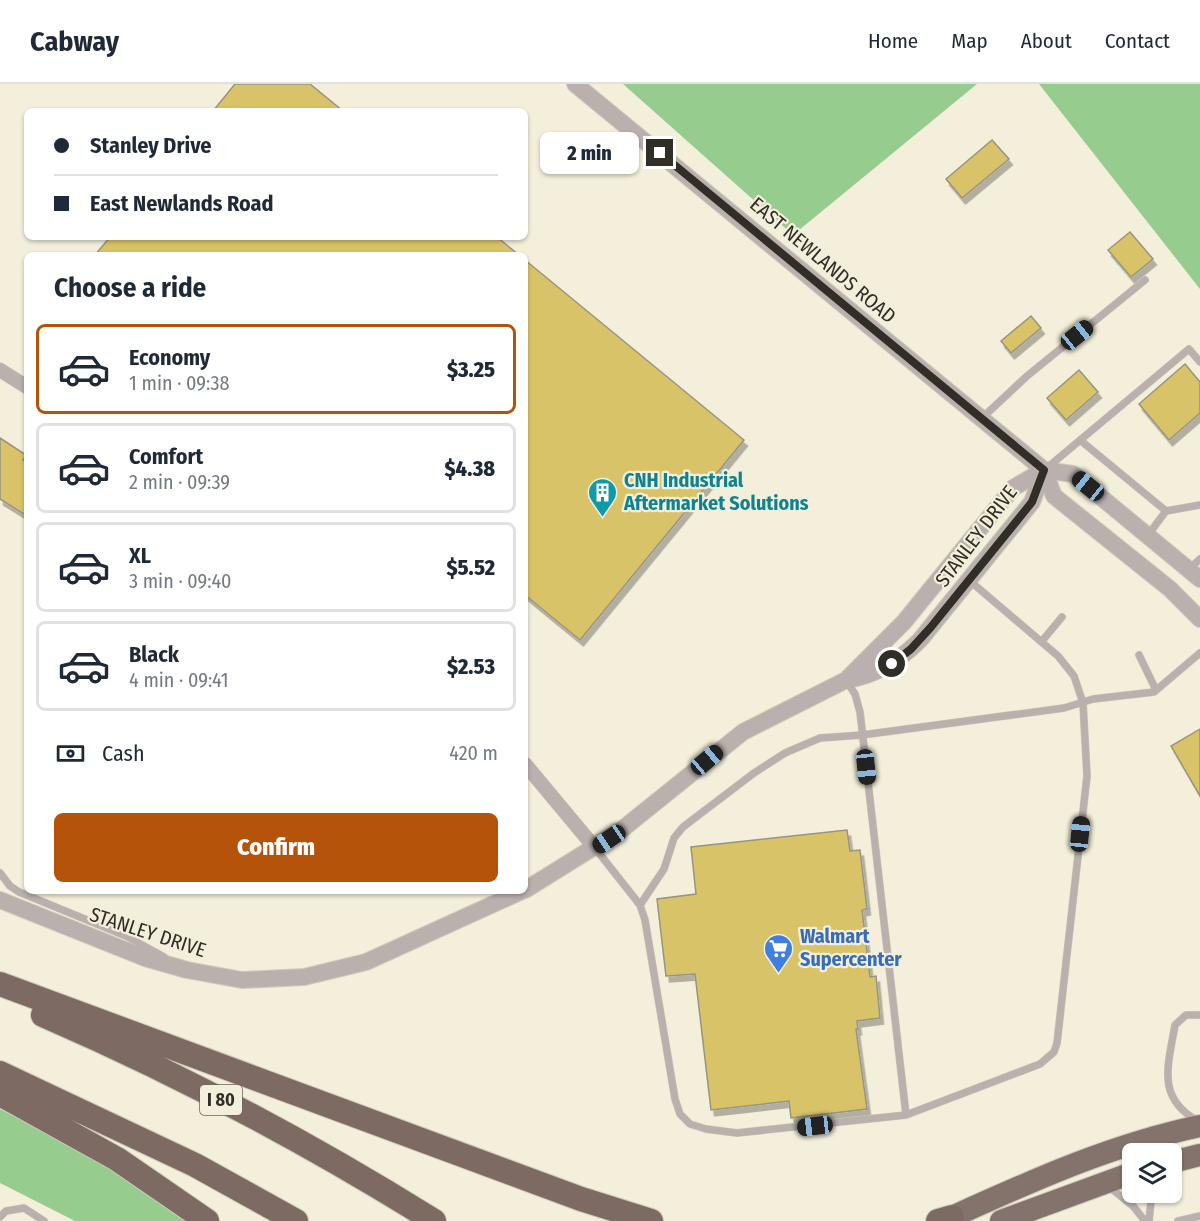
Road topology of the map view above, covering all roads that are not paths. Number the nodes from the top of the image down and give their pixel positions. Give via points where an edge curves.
1 (574, 84) edge
2 (1145, 280) dead end
3 (1200, 362) edge
4 (0, 369) edge
5 (24, 385) edge
6 (981, 419) junction
7 (1080, 440) junction
8 (1044, 470) junction
9 (1200, 505) edge
10 (1166, 511) junction
11 (1148, 535) junction
12 (1196, 569) edge
13 (970, 581) junction
14 (1062, 617) dead end
15 (1200, 619) edge
16 (1041, 641) junction
17 (1200, 653) edge
18 (1139, 655) dead end
19 (846, 680) junction
20 (1156, 690) junction
21 (1083, 703) junction
22 (862, 735) junction
23 (528, 768) edge
24 (595, 848) junction
25 (0, 873) edge
26 (528, 888) edge
27 (515, 894) edge
28 (0, 900) edge
29 (640, 905) junction
30 (187, 970) junction
31 (0, 984) edge
32 (0, 997) edge
33 (1200, 1015) edge
34 (0, 1073) edge
35 (0, 1094) edge
36 (906, 1115) junction
37 (1200, 1124) edge
38 (1200, 1155) edge
39 (1182, 1160) edge
40 (1122, 1176) edge
41 (1100, 1183) junction
42 (1150, 1203) edge
43 (1200, 1216) edge
44 (0, 1217) edge
45 (944, 1220) edge
46 (44, 1221) edge
47 (207, 1221) edge
48 (296, 1221) edge
49 (434, 1221) edge
50 (651, 1221) edge
51 (1001, 1221) edge
52 (1147, 1221) edge
53 (1178, 1221) edge

1 - 6 street, EAST NEWLANDS ROAD
2 - 6 lane via 1027,376
3 - 7 lane via 1189,349
4 - 5 street
6 - 8 street, EAST NEWLANDS ROAD
7 - 8 lane
7 - 10 lane
8 - 11 street via 1073,474
8 - 13 street, STANLEY DRIVE via 1032,502
8 - 15 street, EAST NEWLANDS ROAD via 1054,496
8 - 19 street, STANLEY DRIVE via 1013,488 904,622
9 - 10 lane
10 - 11 lane
11 - 12 street
13 - 16 lane
13 - 19 street, STANLEY DRIVE via 901,658 867,677
14 - 16 lane
16 - 21 lane via 1074,676
17 - 20 lane
18 - 20 lane
19 - 22 lane via 855,694
19 - 24 street, STANLEY DRIVE via 744,732
20 - 21 lane
21 - 22 lane
21 - 36 lane via 1087,776 1054,1052 1040,1064
22 - 29 lane via 820,738 785,753 683,827 674,838 663,870
22 - 36 lane
23 - 24 street
24 - 26 street, STANLEY DRIVE
24 - 29 lane
25 - 30 lane via 19,892 126,936
27 - 30 street, STANLEY DRIVE via 366,962 304,977 242,980
28 - 30 street, STANLEY DRIVE via 128,952
29 - 36 lane via 675,1100 680,1114 690,1124 737,1134
31 - 50 highway
32 - 49 highway, I 80 via 132,1054 278,1129
33 - 37 lane via 1186,1015 1175,1025 1168,1082 1174,1103
34 - 48 highway via 195,1166
35 - 47 highway via 117,1159
37 - 45 highway via 1076,1162
38 - 39 highway
40 - 41 highway
41 - 51 highway
41 - 52 lane via 1122,1195
42 - 52 lane
43 - 53 lane
44 - 46 lane via 6,1211 24,1208

